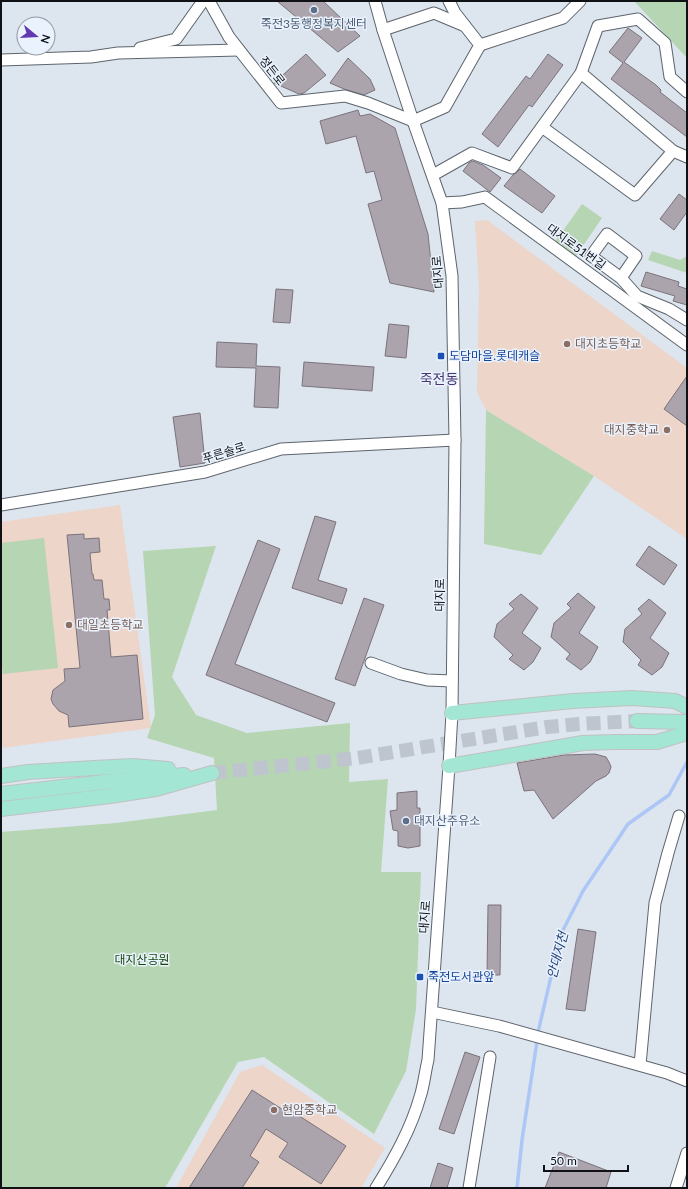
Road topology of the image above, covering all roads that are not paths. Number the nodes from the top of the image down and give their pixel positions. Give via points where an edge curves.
1 (203, 1) edge
2 (209, 1) edge
3 (375, 1) edge
4 (449, 1) edge
5 (580, 1) edge
6 (466, 27) junction
7 (383, 30) junction
8 (480, 45) junction
9 (239, 50) junction
10 (118, 53) junction
11 (1, 60) edge
12 (581, 73) junction
13 (687, 92) edge
14 (413, 121) junction
15 (542, 127) junction
16 (673, 151) junction
17 (687, 157) edge
18 (433, 175) junction
19 (442, 204) junction
20 (621, 278) dead end
21 (687, 320) edge
22 (687, 345) edge
23 (455, 440) junction
24 (1, 505) edge
25 (371, 663) dead end
26 (452, 681) junction
27 (681, 704) edge
28 (452, 713) junction
29 (637, 721) tunnel mouth
30 (687, 722) edge
31 (687, 733) edge
32 (449, 766) junction
33 (212, 773) junction
34 (1, 776) edge
35 (1, 794) edge
36 (1, 809) edge
37 (679, 816) dead end
38 (432, 1012) junction
39 (490, 1057) dead end
40 (640, 1065) junction
41 (687, 1081) edge
42 (687, 1153) edge
43 (376, 1188) edge
44 (470, 1188) edge
45 (676, 1188) edge

1 - 10 street via 176,39
2 - 9 street, 정든로
3 - 7 street, 대지로
4 - 6 street via 455,14
5 - 8 street via 563,18
6 - 7 street via 434,13
6 - 8 street
7 - 14 street, 대지로
8 - 14 street via 445,107
9 - 10 street
9 - 14 street, 정든로 via 280,103 345,96
10 - 11 street via 91,57
12 - 13 street via 598,26 638,19 665,43 670,77
12 - 15 street
12 - 16 street
14 - 18 street, 대지로
15 - 16 street via 635,195
15 - 18 street via 512,168 472,153
16 - 17 street
18 - 19 street, 대지로
19 - 22 street, 대지로51번길 via 486,197
19 - 23 street, 대지로 via 452,276
20 - 21 street via 637,296 669,309
23 - 24 street, 푸른솔로 via 281,449 205,472
23 - 26 street, 대지로
25 - 26 street via 401,674
26 - 28 street, 대지로
27 - 28 main road via 639,698 610,699
28 - 32 street, 대지로
29 - 30 main road
31 - 32 main road via 657,742 583,743
32 - 38 street, 대지로
33 - 34 main road via 133,766
33 - 35 main road via 148,777
33 - 36 main road via 148,790
37 - 40 street via 655,903
38 - 40 street via 499,1026
38 - 43 street, 대지로 via 428,1060 420,1096 394,1159
39 - 44 street
40 - 41 street
42 - 45 street

